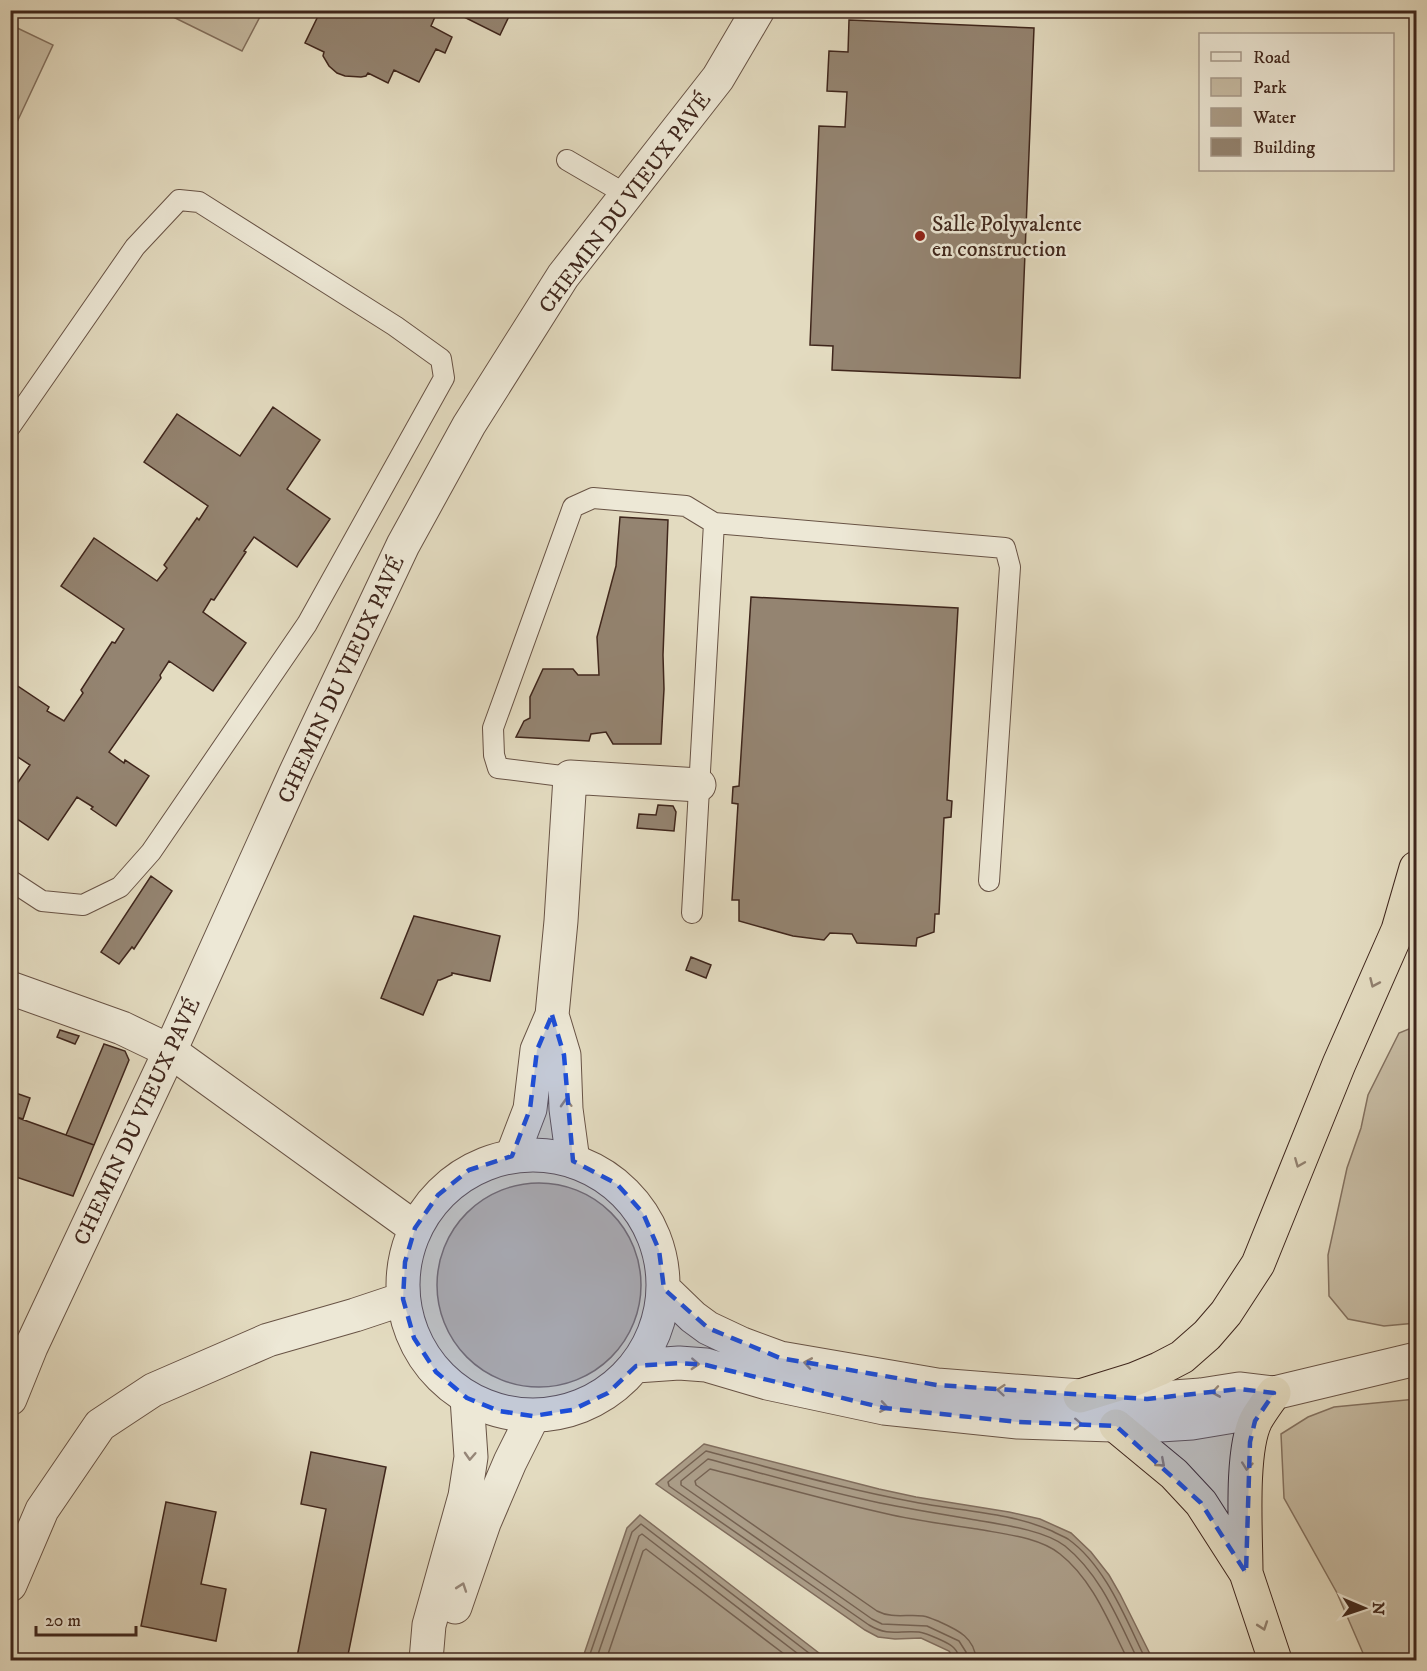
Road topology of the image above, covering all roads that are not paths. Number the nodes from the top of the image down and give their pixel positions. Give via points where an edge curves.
1 (758, 10) edge
2 (567, 160) dead end
3 (627, 195) junction
4 (10, 427) edge
5 (714, 524) junction
6 (570, 777) junction
7 (699, 785) junction
8 (1416, 868) edge
9 (10, 880) edge
10 (989, 881) dead end
11 (692, 913) dead end
12 (10, 988) edge
13 (552, 1015) junction
14 (170, 1051) junction
15 (512, 1156) junction
16 (573, 1161) junction
17 (415, 1228) junction
18 (664, 1289) junction
19 (403, 1299) junction
20 (21, 1343) edge
21 (1410, 1361) edge
22 (636, 1366) junction
23 (1274, 1393) junction
24 (1080, 1396) junction
25 (467, 1398) junction
26 (10, 1399) edge
27 (533, 1416) junction
28 (1116, 1426) junction
29 (1246, 1573) junction
30 (10, 1585) edge
31 (426, 1660) edge
32 (431, 1660) edge
33 (1275, 1660) edge

1 - 3 street, CHEMIN DU VIEUX PAVÉ via 718,78
2 - 3 lane
3 - 14 street, CHEMIN DU VIEUX PAVÉ via 562,276 469,425 403,545
4 - 9 lane via 135,247 179,200 199,202 395,326 441,359 444,378 307,624 151,852 120,887 83,905 42,901
5 - 6 lane via 686,506 594,498 573,507 493,728 498,768
5 - 7 lane
5 - 10 lane via 1005,548 1010,567
6 - 7 street
6 - 13 street
7 - 11 lane
8 -> 24 highway via 1398,930 1257,1264 1226,1312 1182,1357 1135,1379
12 - 14 street via 122,1028
13 - 15 street via 537,1050 530,1108
16 -> 13 street via 564,1055
14 - 17 street
14 - 20 street, CHEMIN DU VIEUX PAVÉ
15 - 16 street via 545,1154
15 - 17 street via 469,1170 438,1195
16 - 18 street via 617,1184 643,1213 659,1250
17 - 19 street via 405,1262
18 - 22 street via 657,1329
24 -> 18 street via 937,1385 780,1358 708,1328
19 - 25 street via 414,1338 436,1372
19 - 30 street via 268,1340 153,1390 100,1425 42,1510
20 - 26 street, CHEMIN DU VIEUX PAVÉ
21 - 23 street
22 - 27 street via 608,1393 572,1410
22 -> 28 street via 706,1365 767,1383 884,1408 1018,1422
23 -> 24 street via 1239,1389 1147,1400
23 - 28 street via 1240,1415 1192,1423
23 -> 29 highway via 1255,1421 1250,1442 1246,1474
25 - 27 street via 499,1412
25 -> 31 street via 470,1466 429,1625
32 -> 27 street via 447,1632 488,1513
28 -> 29 highway via 1174,1474 1201,1503
29 -> 33 highway

